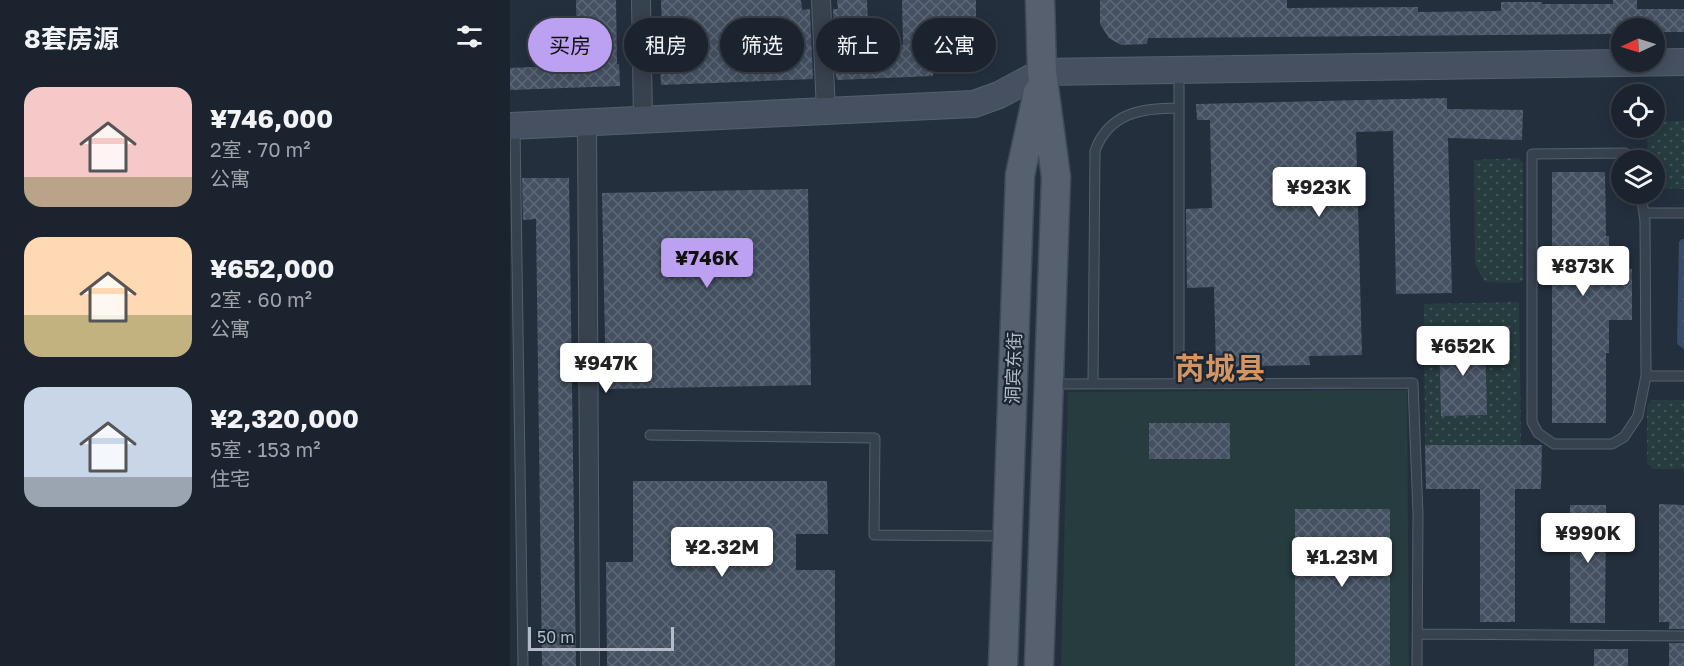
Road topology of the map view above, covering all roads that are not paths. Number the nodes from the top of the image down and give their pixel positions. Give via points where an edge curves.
1 (641, 0) edge
2 (820, 0) edge
3 (1041, 0) edge
4 (1684, 62) edge
5 (1179, 70) junction
6 (1042, 72) junction
7 (1179, 108) junction
8 (826, 111) junction
9 (643, 120) junction
10 (587, 123) junction
11 (512, 126) edge
12 (1611, 153) edge
13 (1643, 204) edge
14 (1644, 213) junction
15 (1684, 213) edge
16 (1646, 376) junction
17 (1684, 376) edge
18 (1049, 384) junction
19 (1093, 384) junction
20 (1179, 384) junction
21 (650, 435) dead end
22 (1007, 536) junction
23 (1417, 634) junction
24 (1684, 636) edge
25 (523, 666) edge
26 (590, 666) edge
27 (1003, 666) edge
28 (1039, 666) edge
29 (1417, 666) edge

1 - 9 street
2 - 8 street
3 - 6 main road, 洞宾东街
4 - 5 street
5 - 6 street
5 - 7 lane
6 - 8 street via 974,104
6 - 18 main road, 洞宾东街 via 1056,177
6 - 22 main road, 洞宾东街 via 1020,176
7 - 19 lane via 1157,108 1118,119 1103,133 1095,151
7 - 20 lane
8 - 9 street
9 - 10 street
10 - 11 street
10 - 26 street
11 - 25 lane
12 - 16 lane via 1532,154 1532,422 1538,434 1554,444 1612,444 1624,437 1638,416
13 - 14 lane
14 - 15 lane
14 - 16 lane
16 - 17 lane
18 - 19 lane
18 - 28 main road, 洞宾东街
19 - 20 lane
20 - 23 lane via 1413,383
21 - 22 lane via 876,438 874,535
22 - 27 main road, 洞宾东街
23 - 24 lane
23 - 29 lane

